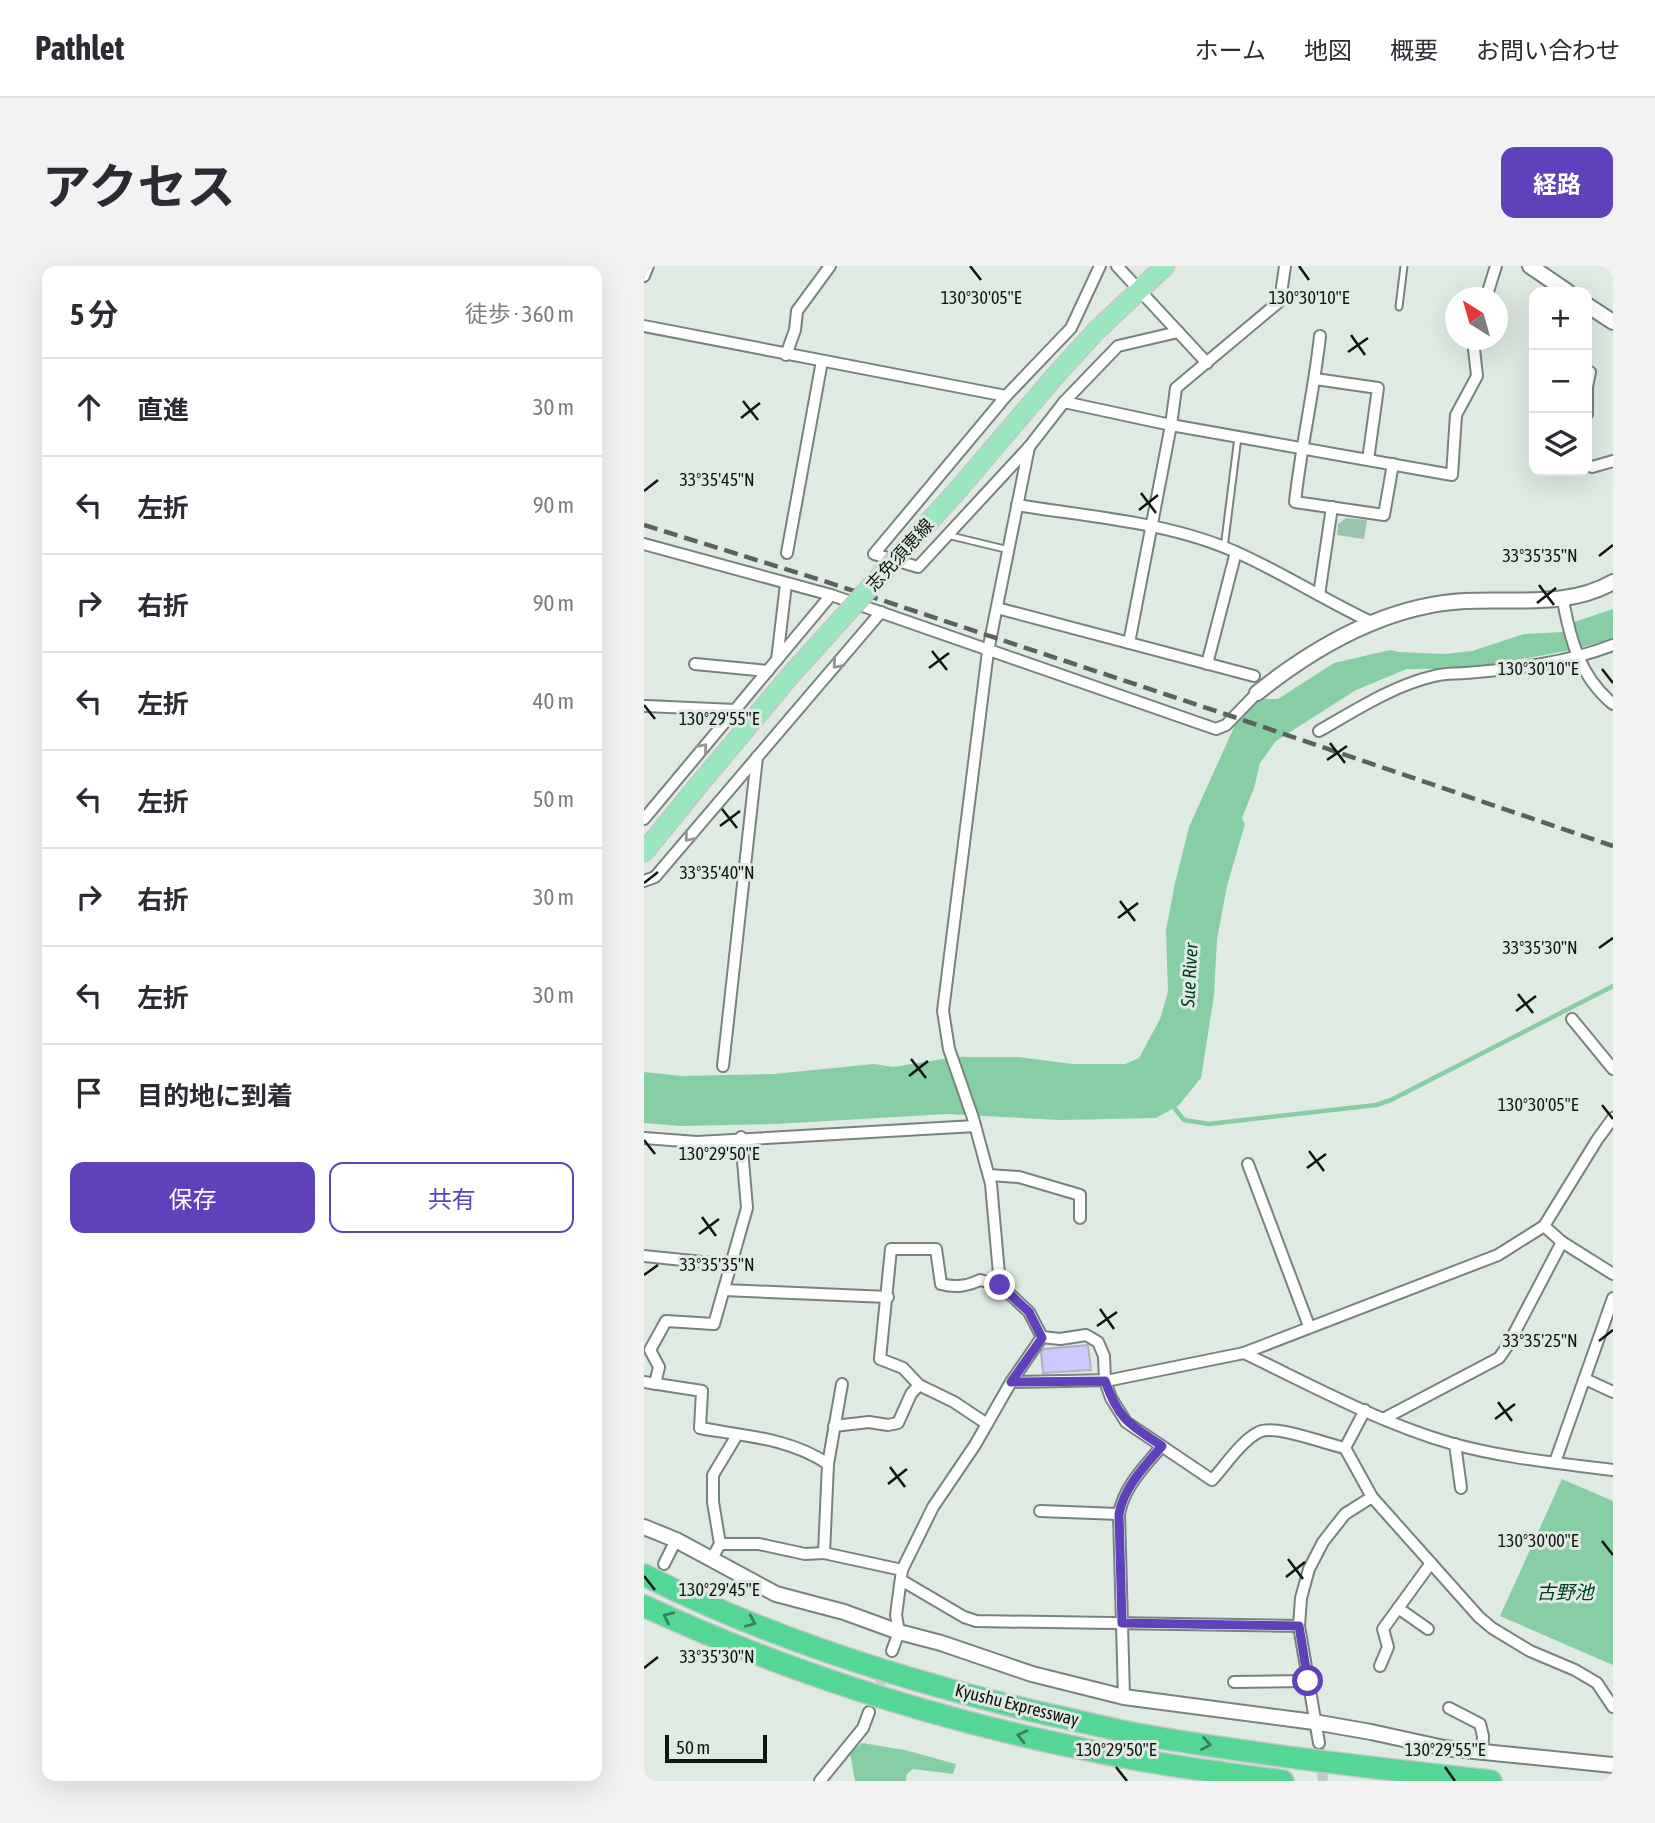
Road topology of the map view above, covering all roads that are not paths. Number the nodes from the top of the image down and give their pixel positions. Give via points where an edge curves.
1 (648, 266) edge
2 (830, 266) edge
3 (1100, 266) edge
4 (1117, 266) edge
5 (1166, 266) edge
6 (1285, 266) edge
7 (1404, 266) edge
8 (1496, 266) edge
9 (1530, 266) edge
10 (644, 276) edge
11 (1489, 287) edge
12 (1561, 287) edge
13 (1138, 290) junction
14 (1399, 307) dead end
15 (1592, 308) edge
16 (1613, 322) edge
17 (644, 326) edge
18 (1178, 332) junction
19 (1320, 336) dead end
20 (1474, 350) edge
21 (786, 355) junction
22 (822, 361) junction
23 (1207, 363) junction
24 (1315, 379) junction
25 (1006, 396) junction
26 (1063, 402) junction
27 (1171, 425) junction
28 (1238, 437) junction
29 (1029, 447) junction
30 (1301, 448) junction
31 (1368, 460) junction
32 (1613, 461) edge
33 (1393, 464) junction
34 (1592, 467) edge
35 (1017, 505) junction
36 (1332, 507) junction
37 (1150, 527) junction
38 (947, 535) junction
39 (644, 544) edge
40 (1224, 548) junction
41 (1009, 550) junction
42 (787, 552) dead end
43 (1236, 552) junction
44 (1613, 582) edge
45 (786, 584) junction
46 (831, 595) junction
47 (1319, 595) junction
48 (1563, 604) junction
49 (997, 608) junction
50 (881, 612) junction
51 (1371, 622) junction
52 (1129, 643) junction
53 (1613, 645) edge
54 (988, 651) junction
55 (1575, 654) junction
56 (777, 660) junction
57 (695, 664) dead end
58 (1208, 664) junction
59 (768, 671) junction
60 (1254, 676) dead end
61 (1257, 693) joint
62 (1613, 704) edge
63 (646, 706) dead end
64 (735, 710) junction
65 (1319, 731) dead end
66 (757, 757) junction
67 (644, 819) edge
68 (644, 852) edge
69 (644, 881) edge
70 (1572, 1018) dead end
71 (723, 1066) dead end
72 (1613, 1069) edge
73 (1613, 1118) edge
74 (974, 1122) junction
75 (644, 1138) edge
76 (741, 1138) junction
77 (1248, 1164) dead end
78 (989, 1175) junction
79 (1080, 1218) dead end
80 (1544, 1226) junction
81 (1562, 1241) junction
82 (644, 1256) edge
83 (731, 1265) junction
84 (1613, 1275) edge
85 (1000, 1285) junction
86 (724, 1290) junction
87 (888, 1297) junction
88 (1613, 1298) edge
89 (1309, 1326) junction
90 (1042, 1338) junction
91 (1244, 1353) junction
92 (1585, 1379) junction
93 (1105, 1381) junction
94 (1011, 1382) junction
95 (650, 1383) edge
96 (842, 1384) dead end
97 (919, 1385) junction
98 (1613, 1392) edge
99 (1364, 1410) junction
100 (1385, 1418) junction
101 (987, 1424) junction
102 (834, 1426) junction
103 (737, 1435) junction
104 (1455, 1444) junction
105 (1162, 1446) junction
106 (1345, 1448) junction
107 (1555, 1462) junction
108 (828, 1464) junction
109 (1613, 1470) edge
110 (1461, 1488) dead end
111 (1372, 1497) junction
112 (1040, 1511) dead end
113 (1119, 1514) junction
114 (644, 1527) edge
115 (676, 1540) junction
116 (720, 1544) junction
117 (824, 1553) junction
118 (711, 1560) junction
119 (1431, 1563) junction
120 (664, 1564) dead end
121 (644, 1575) edge
122 (902, 1575) junction
123 (644, 1605) edge
124 (1398, 1608) junction
125 (1122, 1623) junction
126 (1299, 1626) junction
127 (1428, 1629) dead end
128 (899, 1632) junction
129 (892, 1651) tunnel mouth
130 (1380, 1666) dead end
131 (1308, 1681) junction
132 (1234, 1682) dead end
133 (1124, 1697) junction
134 (1613, 1707) edge
135 (1449, 1708) dead end
136 (869, 1712) tunnel mouth
137 (1314, 1722) junction
138 (1319, 1743) tunnel mouth
139 (1482, 1753) junction
140 (1613, 1765) edge
141 (820, 1781) edge
142 (1283, 1781) edge
143 (1491, 1781) edge

1 - 10 street
2 - 21 street via 797,312
3 - 25 street via 1071,328
4 - 13 street
5 - 13 main road, 志免須恵線
6 - 23 street via 1280,301
7 - 14 lane
8 - 11 street
9 - 12 street
13 - 18 street
13 - 68 main road, 志免須恵線, bridge via 1055,376 789,677
15 - 16 street
17 - 21 street
18 - 23 street
18 - 26 street via 1118,346
19 - 24 street
20 - 33 street via 1477,376 1456,415 1452,475
21 - 22 street
22 - 25 street
22 - 42 street
23 - 27 street via 1176,388
24 - 30 street
24 - 31 street via 1378,388
25 - 38 street via 874,554 918,567
26 - 27 street
26 - 29 street
27 - 28 street
27 - 37 street
28 - 30 street
28 - 40 lane
29 - 35 street
29 - 38 street
30 - 31 street
30 - 36 street via 1295,502
31 - 33 street
32 - 34 street
33 - 36 street via 1384,515
35 - 37 street
35 - 41 street
36 - 47 street
37 - 40 street
37 - 52 street
38 - 41 lane
39 - 45 street
40 - 43 street
41 - 49 street
43 - 47 street
43 - 58 street
44 - 48 street
45 - 46 street
45 - 56 street
46 - 50 street
46 - 56 street
47 - 51 street
48 - 51 street via 1464,601
48 - 55 street
49 - 52 street
49 - 54 street
50 - 54 street
50 -> 66 street
51 - 61 street via 1281,673
52 - 58 street
53 - 55 street
54 - 61 street via 1216,729 1226,725
54 - 74 street via 943,1011 949,1049
55 - 62 street
55 - 65 street via 1416,681 1381,695
56 - 59 street
57 - 59 street
58 - 60 street
59 - 64 street
63 - 64 street
67 -> 64 street
66 -> 69 street via 655,877
66 - 71 street
70 - 72 street
73 - 80 street
74 - 76 street
74 - 78 street
75 - 76 street via 697,1142
76 - 83 street via 747,1208
77 - 89 street
78 - 79 street via 1019,1177 1080,1195
78 - 85 street
80 - 81 street
80 - 89 street via 1498,1255
81 - 84 street
81 - 100 street via 1499,1358
82 - 83 street
83 - 86 street
85 - 87 street via 980,1280 944,1286 936,1249 891,1249
85 - 90 street via 1029,1312
86 - 87 street
86 - 95 street via 714,1324 666,1321 650,1350 659,1367
87 - 97 street via 880,1359 903,1368
88 - 92 street
89 - 91 street
90 - 93 street via 1086,1335 1098,1342
90 - 94 street
91 - 93 street
91 - 99 street
92 - 98 street
92 - 107 street
93 - 94 street
93 - 105 street via 1126,1422
94 - 101 street
95 - 103 street via 702,1391 700,1429
96 - 102 street
97 - 101 street
97 - 102 street via 898,1423
99 - 100 street
99 - 106 street
100 - 104 street
101 - 122 street via 933,1507
102 - 108 street
103 - 108 street via 791,1444
103 - 116 street via 713,1475
104 - 107 street
104 - 110 street
105 - 106 street via 1212,1480 1260,1431 1274,1430
105 - 113 street via 1130,1485
106 - 111 street
107 - 109 street
108 - 117 street
111 - 119 street
111 - 126 street via 1345,1514 1323,1542 1308,1569
112 - 113 street
113 - 125 street
114 - 115 street
115 - 118 street
115 - 120 street
116 - 117 street
116 - 118 street
117 - 122 street
118 - 128 street via 776,1594
119 - 124 street
119 - 134 street via 1492,1628 1597,1683
121 -> 143 highway, Kyushu Expressway via 783,1635 898,1675 1015,1706 1142,1735
122 - 125 street via 976,1621
122 - 128 street via 896,1615
142 -> 123 highway, Kyushu Expressway via 1090,1751 991,1728 802,1671
124 - 127 street
124 - 130 street via 1383,1629 1388,1647
125 - 126 street
125 - 133 street
126 - 131 street
128 - 129 street
128 - 133 street
131 - 132 street
131 - 137 street
133 - 137 street
135 - 139 street via 1480,1724
136 - 141 street via 863,1728
137 - 138 street
137 - 139 street
139 - 140 street

